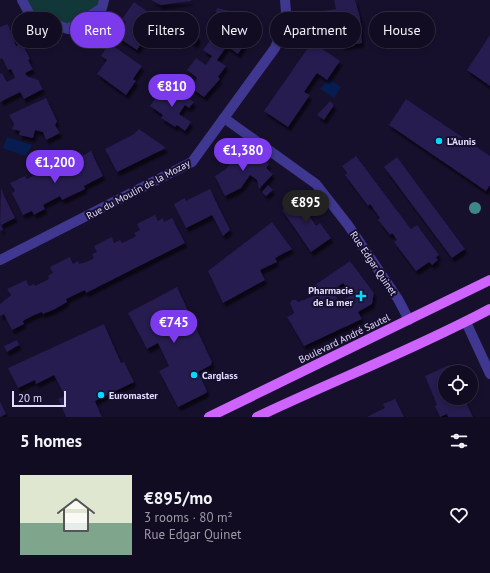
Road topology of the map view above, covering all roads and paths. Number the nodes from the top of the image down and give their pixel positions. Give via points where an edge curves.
1 (22, 0) edge
2 (104, 0) edge
3 (285, 0) edge
4 (224, 118) junction
5 (0, 260) edge
6 (490, 280) edge
7 (490, 308) edge
8 (409, 320) junction
9 (466, 322) junction
10 (490, 374) edge
11 (209, 417) edge
12 (258, 417) edge

1 - 2 street via 30,15 68,28 102,8
3 - 4 street, Rue du Moulin de la Mozay via 284,26 275,48
4 - 5 street, Rue du Moulin de la Mozay via 192,162
4 - 8 street, Rue Edgar Quinet via 316,184 348,225 398,299
6 - 8 main road, Boulevard André Sautel
7 - 9 main road
8 - 11 main road, Boulevard André Sautel
9 - 10 street
9 - 12 main road via 413,348 325,384

